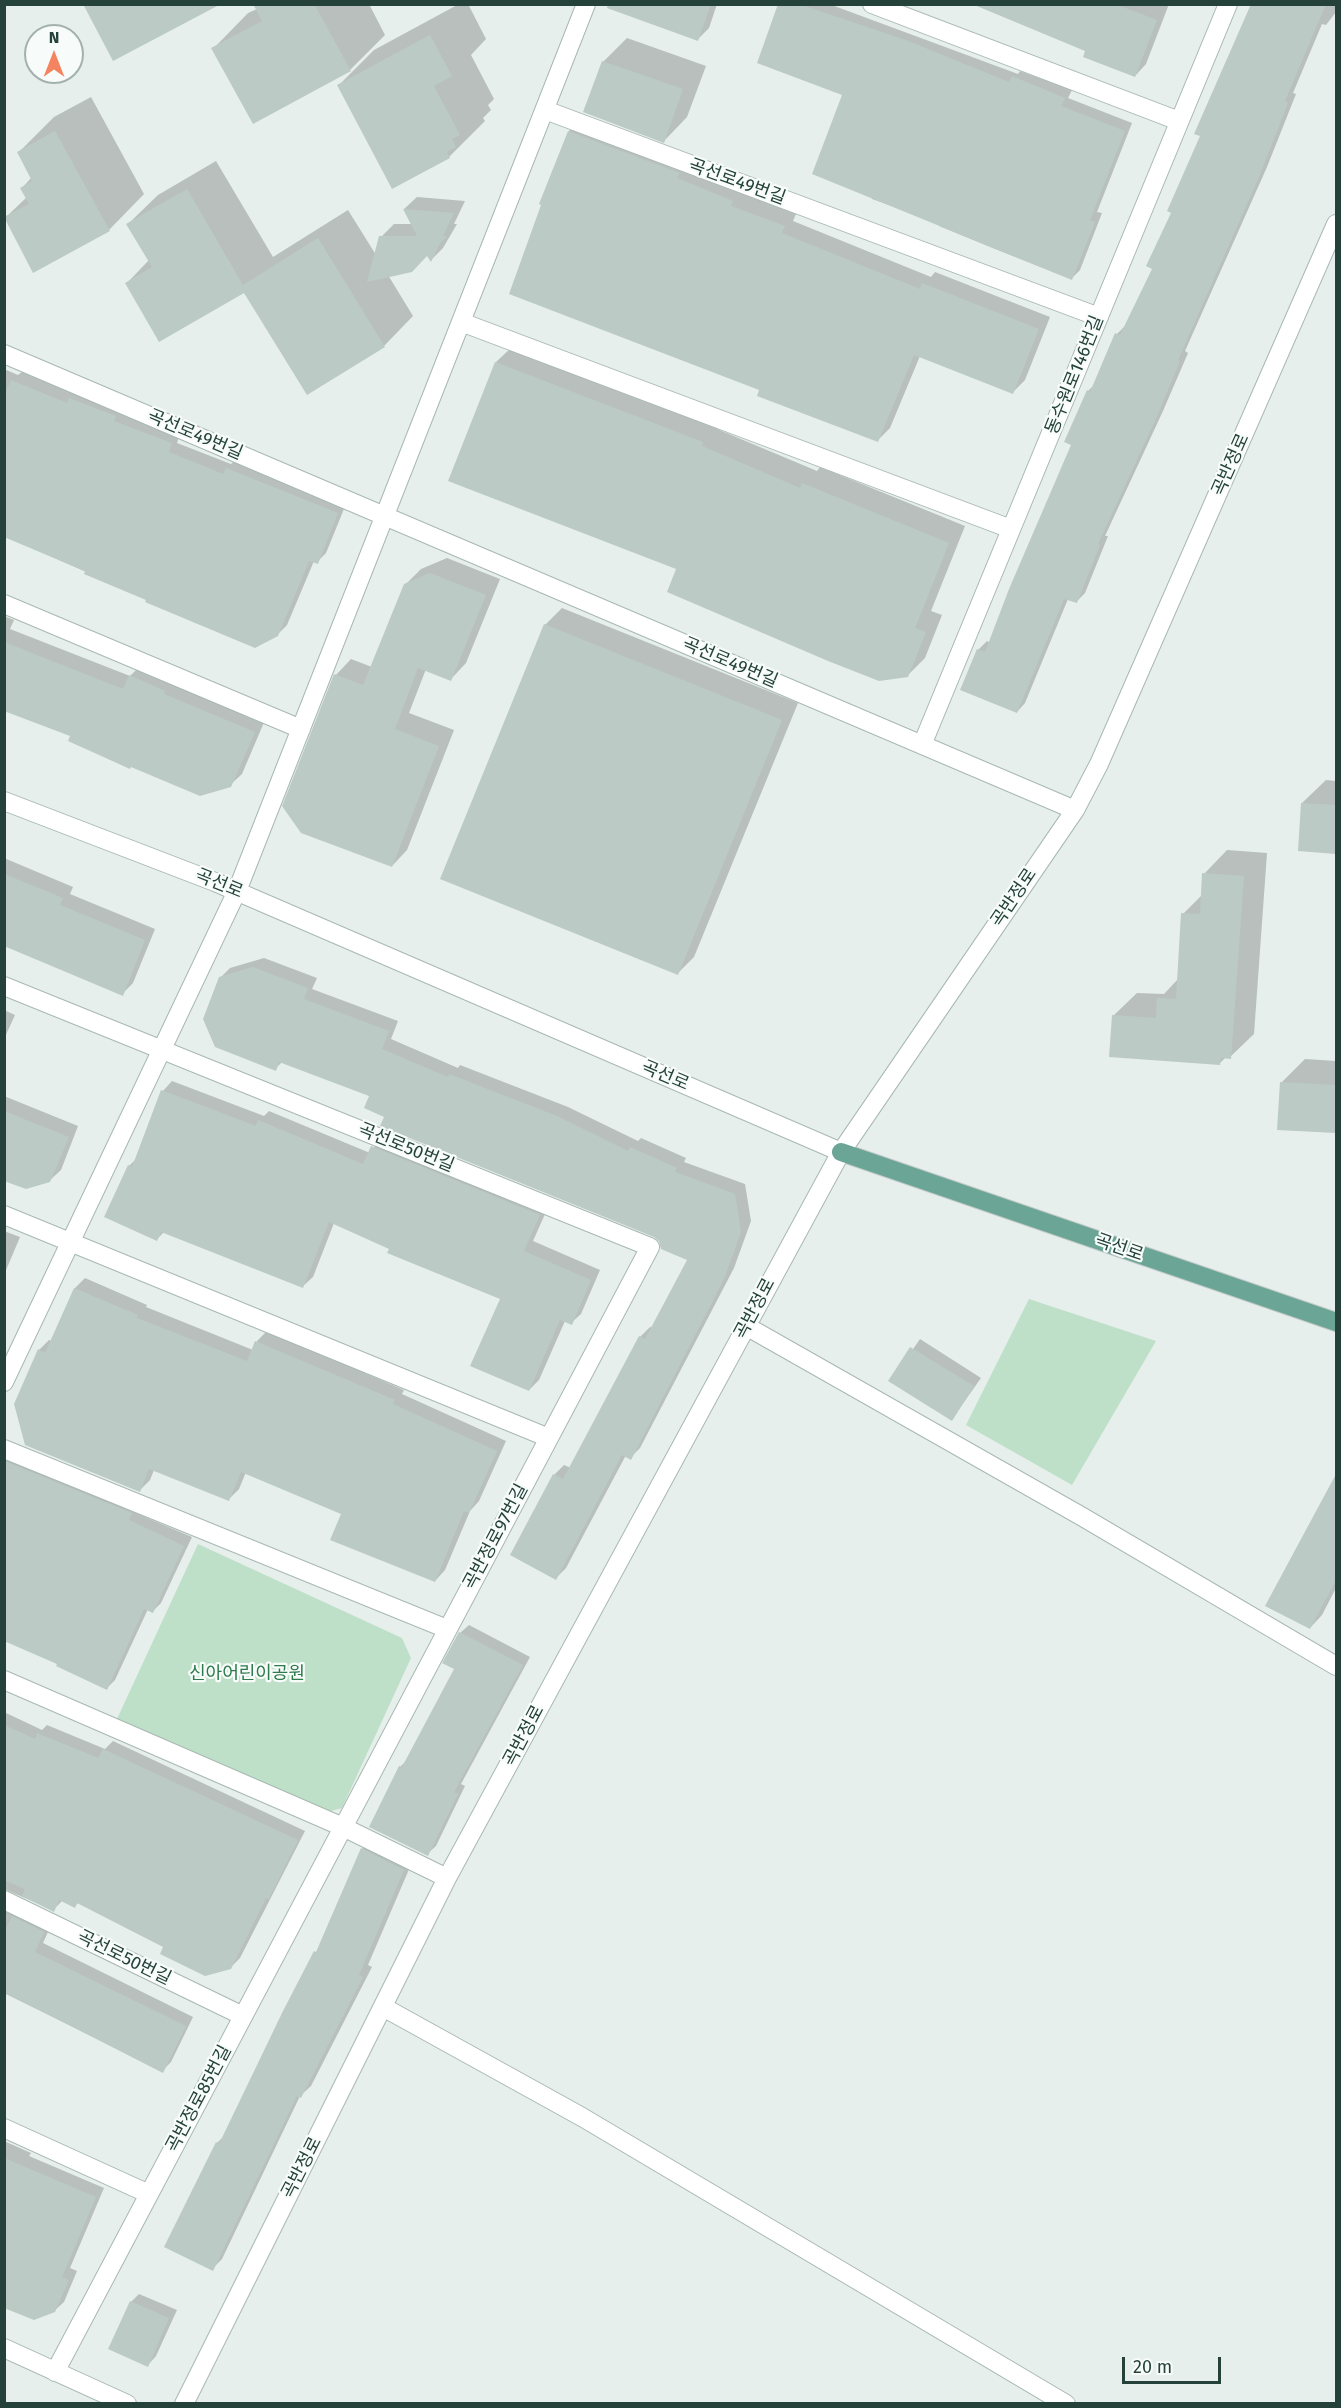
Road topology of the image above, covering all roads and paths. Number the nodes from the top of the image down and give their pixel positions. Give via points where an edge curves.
1 (586, 4) edge
2 (872, 4) edge
3 (1228, 4) edge
4 (544, 110) junction
5 (1179, 122) junction
6 (1336, 224) edge
7 (1099, 317) junction
8 (461, 322) junction
9 (4, 354) edge
10 (385, 516) junction
11 (1011, 529) junction
12 (4, 604) edge
13 (301, 729) junction
14 (922, 745) junction
15 (4, 801) edge
16 (1075, 810) junction
17 (237, 891) junction
18 (4, 986) edge
19 (162, 1050) junction
20 (841, 1152) junction
21 (4, 1215) edge
22 (70, 1242) junction
23 (650, 1247) joint
24 (1336, 1322) edge
25 (746, 1326) junction
26 (4, 1382) edge
27 (549, 1438) junction
28 (4, 1449) edge
29 (447, 1629) junction
30 (1336, 1666) edge
31 (4, 1680) edge
32 (343, 1827) junction
33 (447, 1878) junction
34 (4, 1900) edge
35 (383, 2007) junction
36 (243, 2016) junction
37 (4, 2128) edge
38 (148, 2194) junction
39 (4, 2348) edge
40 (55, 2372) junction
41 (127, 2403) edge
42 (184, 2403) edge
43 (1066, 2403) edge

1 - 4 street
2 - 5 street
3 - 5 street, 동수원로146번길
4 - 7 street, 곡선로49번길
4 - 8 street
5 - 7 street, 동수원로146번길
6 - 16 street, 곡반정로 via 1100,764
7 - 11 street, 동수원로146번길
8 - 10 street
8 - 11 street
9 - 10 street, 곡선로49번길
10 - 13 street
10 - 14 street, 곡선로49번길
11 - 14 street, 동수원로146번길
12 - 13 street
13 - 17 street
14 - 16 street, 곡선로49번길
15 - 17 street, 곡선로
16 - 20 street, 곡반정로
17 - 19 street
17 - 20 street, 곡선로
18 - 19 street, 곡선로50번길
19 - 22 street
19 - 23 street, 곡선로50번길
20 - 24 main road, 곡선로
20 - 25 street, 곡반정로
21 - 22 street
22 - 26 street
22 - 27 street
23 - 27 street, 곡반정로97번길
25 - 30 street
25 - 33 street, 곡반정로
27 - 29 street, 곡반정로97번길
28 - 29 street
29 - 32 street, 곡반정로97번길
31 - 32 street
32 - 33 street
32 - 36 street, 곡반정로85번길
33 - 35 street, 곡반정로
34 - 36 street, 곡선로50번길
35 - 42 street, 곡반정로
35 - 43 street via 582,2117
36 - 38 street, 곡반정로85번길
37 - 38 street
38 - 40 street, 곡반정로85번길
39 - 40 street
40 - 41 street

